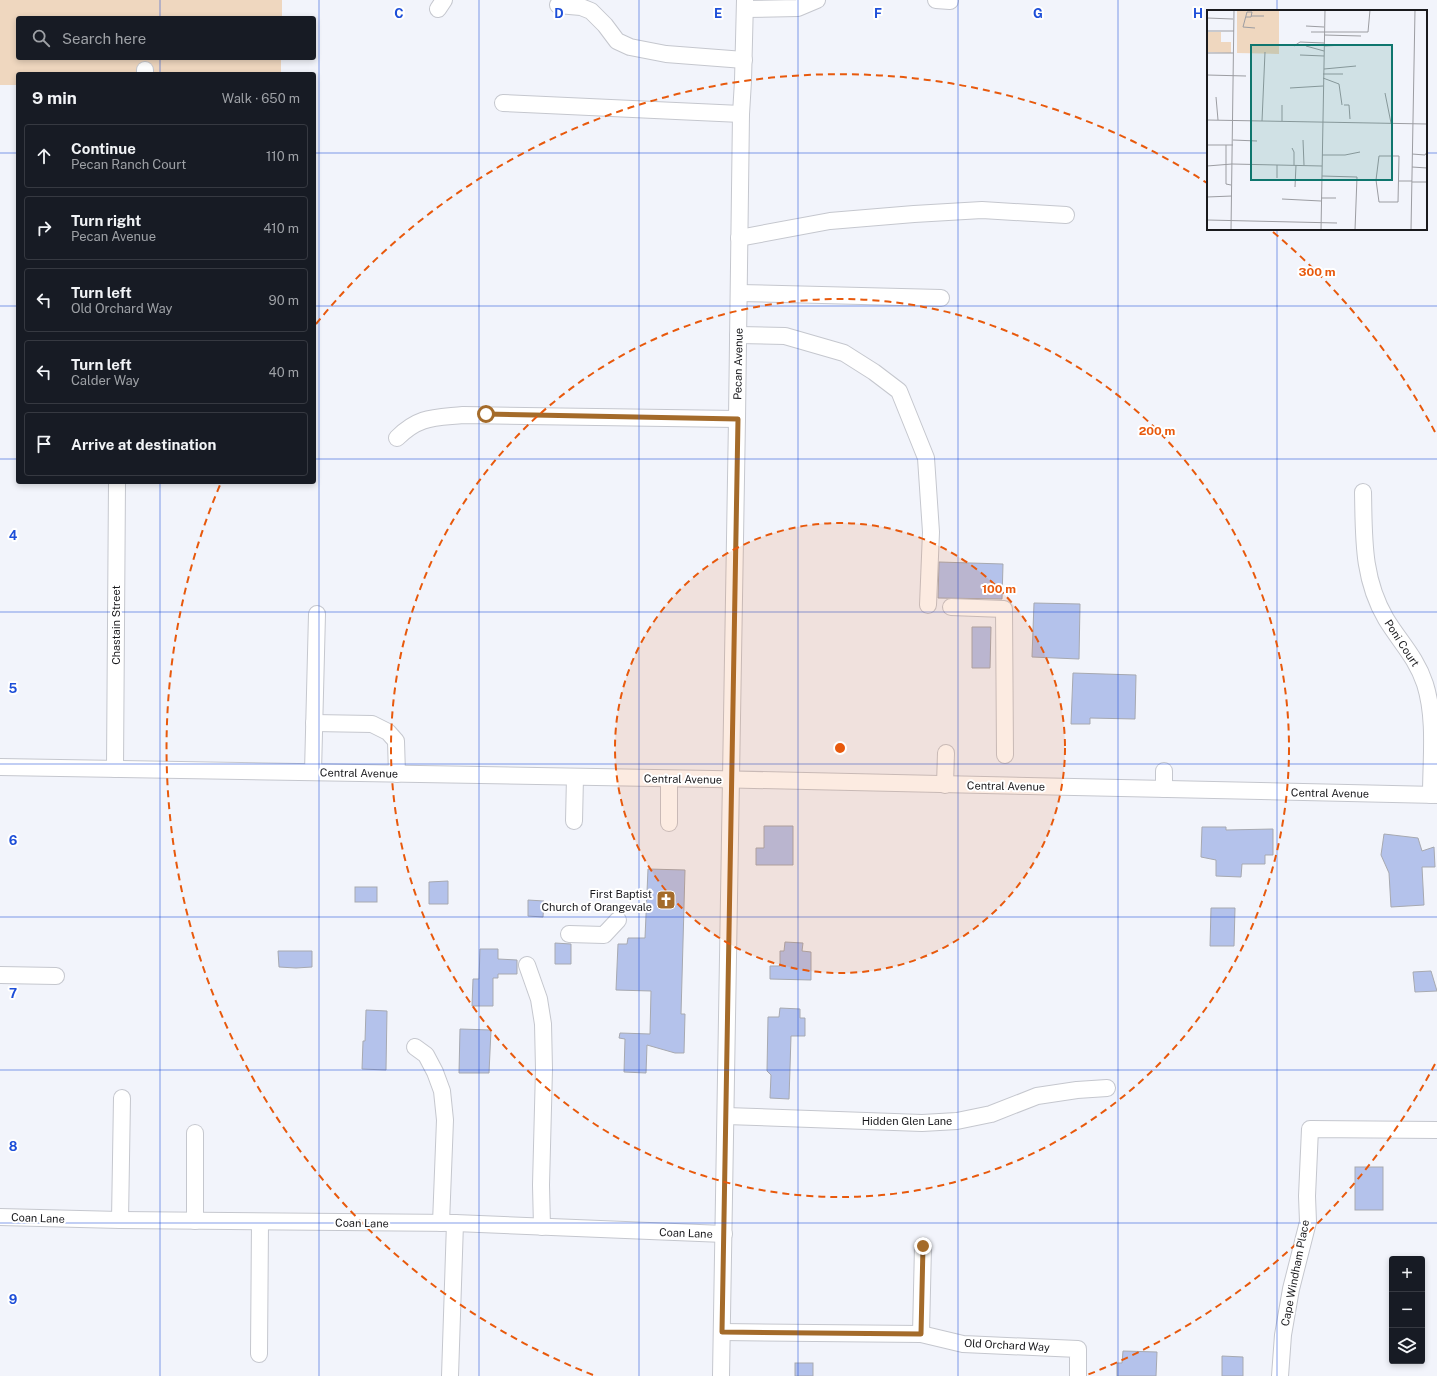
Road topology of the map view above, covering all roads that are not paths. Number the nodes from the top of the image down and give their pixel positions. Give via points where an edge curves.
1 (817, 0) edge
2 (745, 4) edge
3 (558, 5) dead end
4 (744, 60) junction
5 (503, 103) dead end
6 (741, 114) junction
7 (1066, 215) dead end
8 (739, 238) junction
9 (739, 293) junction
10 (940, 298) dead end
11 (738, 335) junction
12 (738, 419) junction
13 (397, 438) dead end
14 (117, 484) edge
15 (1364, 492) dead end
16 (928, 605) dead end
17 (951, 607) dead end
18 (317, 614) dead end
19 (314, 722) junction
20 (946, 753) dead end
21 (1005, 755) dead end
22 (0, 767) edge
23 (115, 769) junction
24 (1164, 771) dead end
25 (313, 772) junction
26 (397, 774) junction
27 (576, 777) junction
28 (669, 779) junction
29 (731, 780) junction
30 (945, 785) junction
31 (1164, 789) junction
32 (1434, 795) edge
33 (574, 820) dead end
34 (669, 823) dead end
35 (618, 920) dead end
36 (569, 934) dead end
37 (527, 965) dead end
38 (0, 975) edge
39 (56, 976) dead end
40 (415, 1047) dead end
41 (1107, 1088) dead end
42 (122, 1098) dead end
43 (726, 1116) junction
44 (1437, 1130) edge
45 (195, 1134) dead end
46 (0, 1217) edge
47 (120, 1220) junction
48 (195, 1221) junction
49 (260, 1222) junction
50 (448, 1224) junction
51 (542, 1227) junction
52 (724, 1234) junction
53 (923, 1246) dead end
54 (722, 1332) junction
55 (921, 1334) junction
56 (260, 1354) dead end
57 (450, 1376) edge
58 (721, 1376) edge
59 (1078, 1376) edge
60 (1280, 1376) edge

1 - 2 street via 798,8
2 - 4 street, Pecan Avenue
3 - 4 street via 581,7 591,11 617,41 630,47 666,54
4 - 6 street, Pecan Avenue
5 - 6 street
6 - 8 street, Pecan Avenue
7 - 8 street via 982,210 914,214 830,221
8 - 9 street, Pecan Avenue
9 - 10 street
9 - 11 street, Pecan Avenue
11 - 12 street, Pecan Avenue
11 - 16 street via 785,336 844,352 899,391 926,458 931,532
12 - 13 street via 463,415 428,418 406,429
12 - 29 street, Pecan Avenue
14 - 23 street, Chastain Street
15 - 32 street, Poni Court via 1365,555 1370,582 1386,620 1414,658 1429,699
17 - 21 street via 1004,609
18 - 19 street
19 - 25 street
19 - 26 street via 372,724 388,732 396,741
20 - 30 street
22 - 23 street, Central Avenue
23 - 25 street, Central Avenue
24 - 31 street
25 - 26 street, Central Avenue
26 - 27 street, Central Avenue
27 - 28 street, Central Avenue
27 - 33 street
28 - 29 street, Central Avenue
28 - 34 street
29 - 30 street, Central Avenue
29 - 43 street, Pecan Avenue
30 - 31 street, Central Avenue
31 - 32 street, Central Avenue
35 - 36 street via 604,935
37 - 51 street via 539,999 543,1024
38 - 39 street
40 - 50 street via 426,1055 442,1091
41 - 43 street, Hidden Glen Lane via 1037,1096 991,1114 957,1121 922,1123
42 - 47 street
43 - 52 street, Pecan Avenue
44 - 60 street, Cape Windham Place via 1310,1129 1308,1222 1291,1289 1283,1335
45 - 48 street
46 - 47 street, Coan Lane
47 - 48 street, Coan Lane
48 - 49 street, Coan Lane
49 - 50 street, Coan Lane
49 - 56 street
50 - 51 street, Coan Lane
50 - 57 street
51 - 52 street, Coan Lane
52 - 54 street, Pecan Avenue
53 - 55 street
54 - 55 street, Old Orchard Way
54 - 58 street, Pecan Avenue
55 - 59 street, Old Orchard Way via 963,1344 1078,1349

